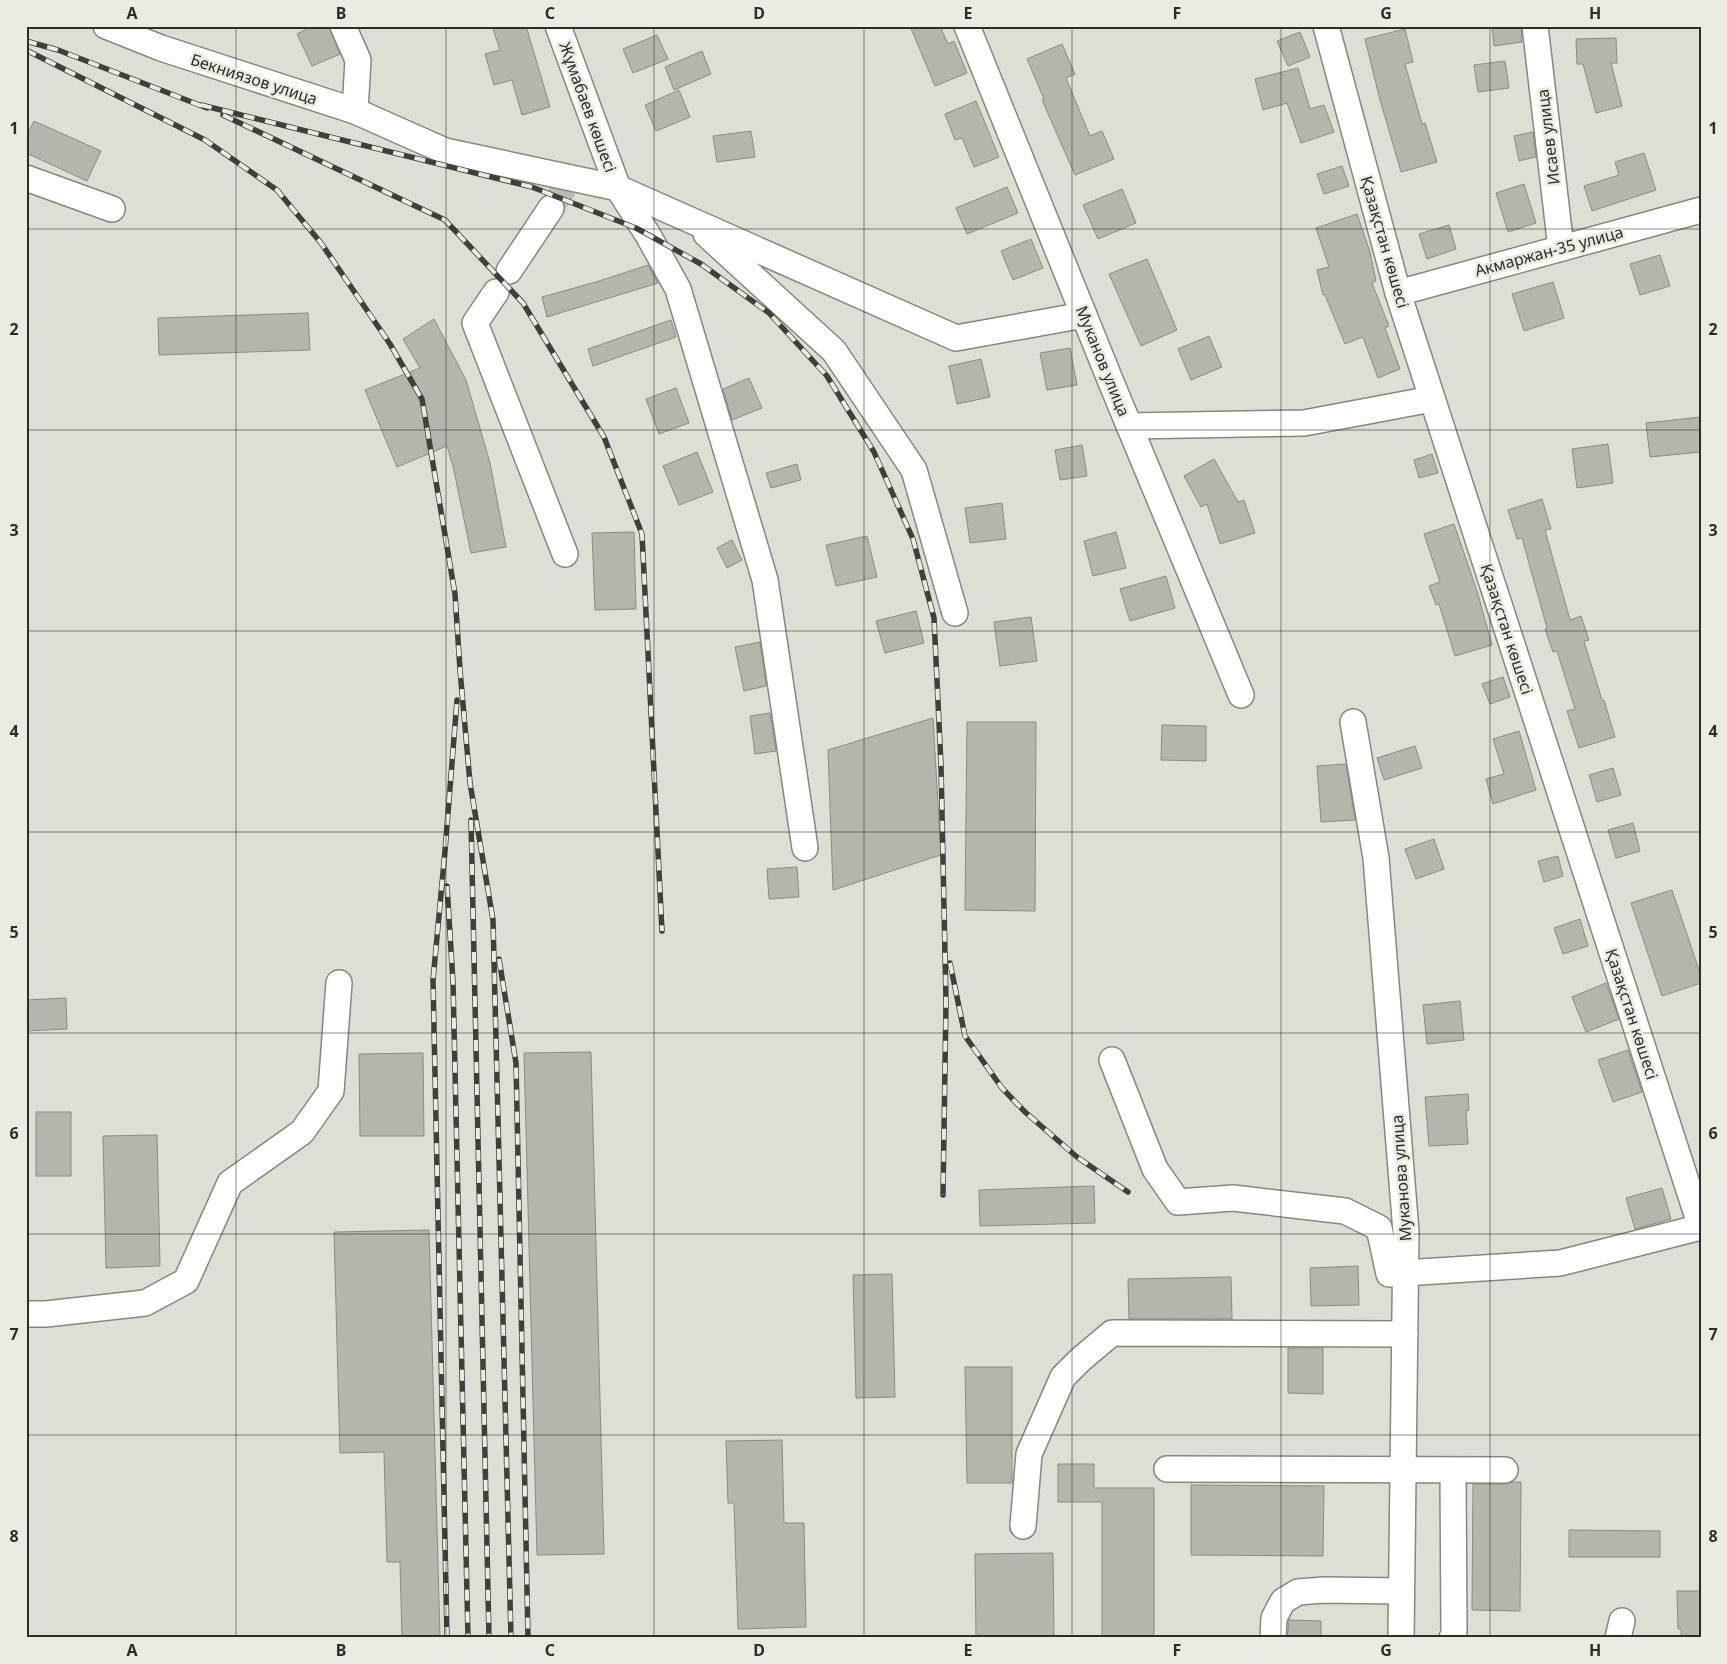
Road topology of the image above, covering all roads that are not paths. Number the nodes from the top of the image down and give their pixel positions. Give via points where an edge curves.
1 (106, 26) edge
2 (343, 26) edge
3 (558, 26) edge
4 (967, 26) edge
5 (1326, 26) edge
6 (1535, 26) edge
7 (355, 111) junction
8 (26, 178) edge
9 (618, 188) junction
10 (551, 208) tunnel mouth
11 (112, 209) dead end
12 (1701, 210) edge
13 (689, 219) junction
14 (1561, 248) junction
15 (510, 271) dead end
16 (496, 292) dead end
17 (1398, 293) junction
18 (1084, 315) junction
19 (1432, 399) junction
20 (1129, 426) junction
21 (565, 554) dead end
22 (955, 613) dead end
23 (1241, 695) dead end
24 (1353, 722) dead end
25 (805, 848) dead end
26 (339, 983) dead end
27 (1112, 1060) dead end
28 (1701, 1227) edge
29 (1406, 1274) junction
30 (26, 1314) edge
31 (1405, 1334) junction
32 (1167, 1470) dead end
33 (1454, 1470) junction
34 (1505, 1470) dead end
35 (1403, 1471) junction
36 (1023, 1526) dead end
37 (1401, 1591) junction
38 (1273, 1638) edge
39 (1401, 1638) edge
40 (1452, 1638) edge

1 - 7 street, Бекниязов улица via 161,48
2 - 7 street via 358,60
3 - 9 street, Жұмабаев көшесі
4 - 18 street, Муканов улица
5 - 17 street, Қазақстан көшесі
6 - 14 street, Исаев улица
7 - 9 street, Бекниязов улица via 445,151 568,182
8 - 11 street
9 - 13 street, Бекниязов улица
9 - 25 street, Жұмабаев көшесі via 678,289 764,580
10 - 15 street
12 - 14 street, Акмаржан-35 улица
13 - 18 street, Бекниязов улица via 956,338
13 - 22 street via 834,352 909,462
14 - 17 street, Акмаржан-35 улица
16 - 21 street via 475,323
17 - 19 street, Қазақстан көшесі
18 - 20 street, Муканов улица
19 - 20 street via 1304,422
19 - 28 street, Қазақстан көшесі
20 - 23 street, Муканов улица
24 - 29 street, Муканова улица via 1376,858 1406,1232
26 - 30 street via 331,1091 302,1132 230,1183 186,1281 145,1303
27 - 29 street via 1155,1169 1178,1202 1233,1198 1345,1211 1379,1228 1389,1274
28 - 29 street, Қазақстан көшесі via 1560,1263
29 - 31 street, Муканова улица
31 - 35 street, Муканова улица
31 - 36 street via 1112,1334 1063,1377 1029,1454
32 - 35 street
33 - 34 street
33 - 35 street
33 - 40 street
35 - 37 street, Муканова улица
37 - 38 street via 1298,1592 1283,1601 1274,1618
37 - 39 street, Муканова улица

